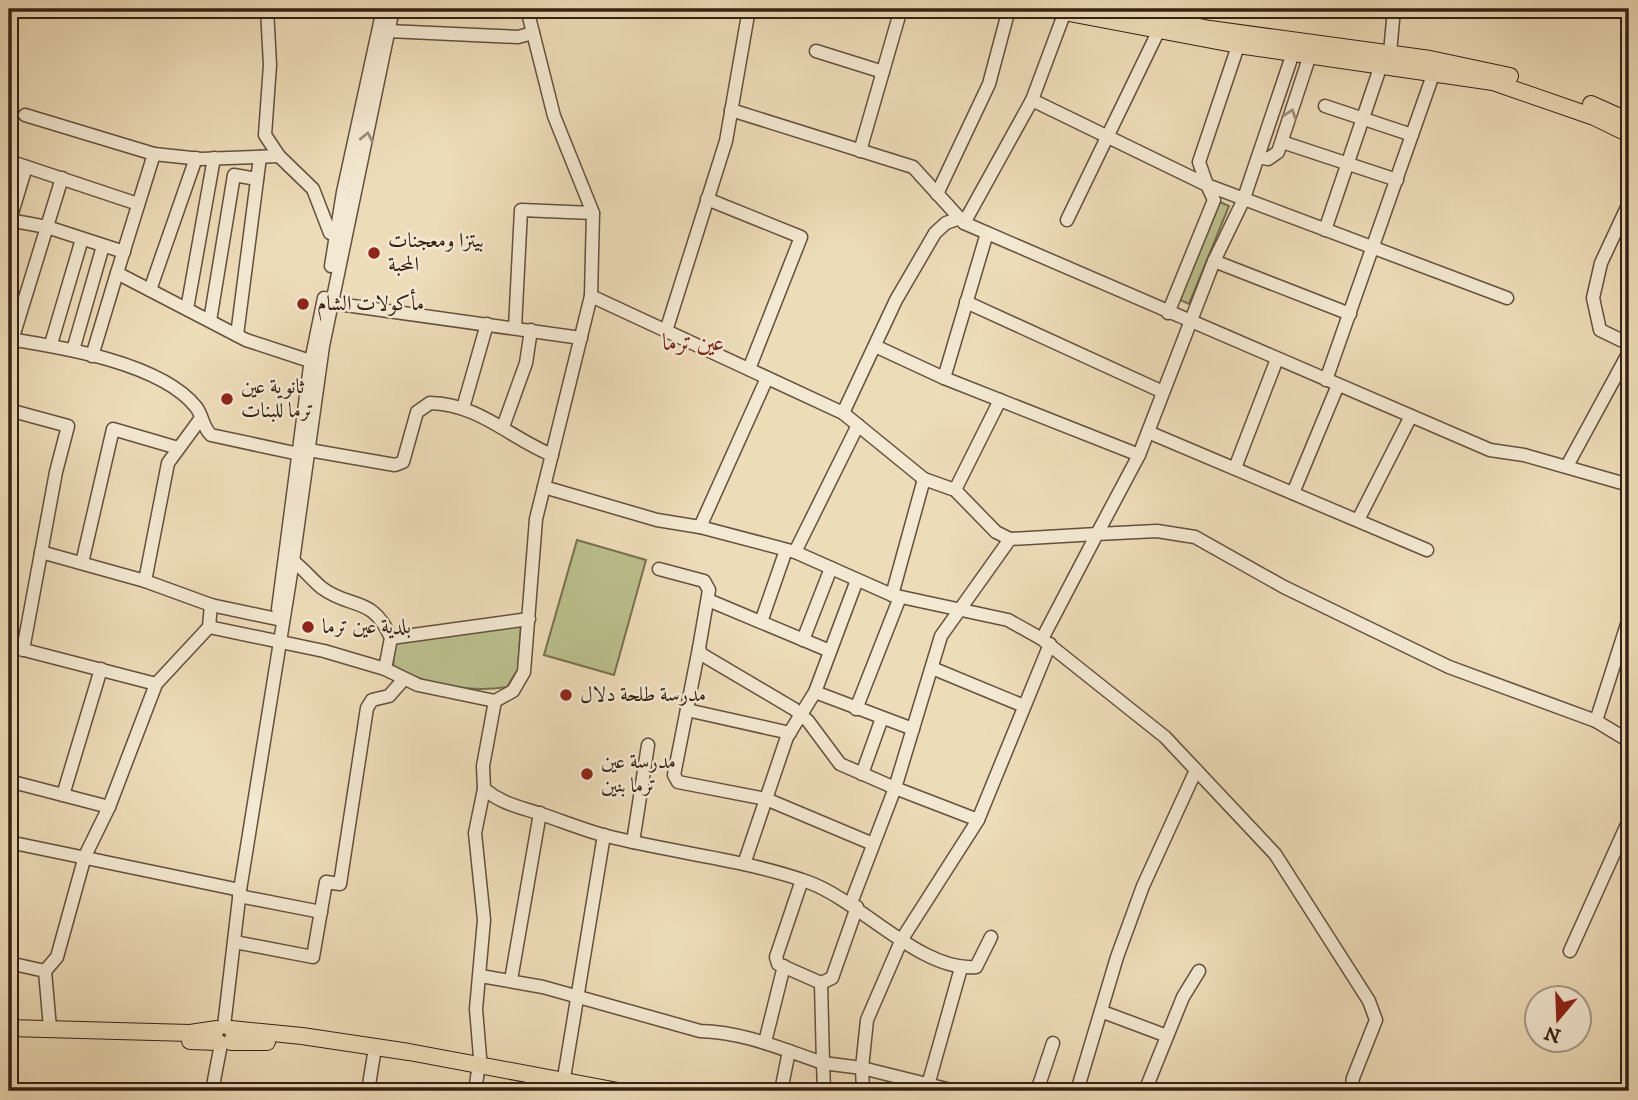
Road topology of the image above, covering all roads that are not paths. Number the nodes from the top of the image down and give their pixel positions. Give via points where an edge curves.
1 (267, 9) edge
2 (383, 9) edge
3 (393, 9) edge
4 (527, 9) edge
5 (749, 9) edge
6 (901, 9) edge
7 (1010, 9) edge
8 (1048, 9) edge
9 (1106, 9) edge
10 (1394, 9) edge
11 (1065, 11) edge
12 (388, 31) junction
13 (1158, 32) junction
14 (533, 33) junction
15 (1240, 39) junction
16 (1296, 47) junction
17 (816, 51) dead end
18 (1310, 55) junction
19 (1385, 59) junction
20 (883, 72) junction
21 (1434, 72) junction
22 (1032, 100) junction
23 (1325, 106) dead end
24 (731, 110) junction
25 (25, 115) dead end
26 (1364, 118) junction
27 (1629, 121) edge
28 (1629, 134) edge
29 (1108, 135) junction
30 (1412, 135) junction
31 (1282, 142) junction
32 (860, 151) junction
33 (154, 154) junction
34 (279, 156) junction
35 (260, 157) junction
36 (1258, 157) junction
37 (195, 158) junction
38 (214, 158) junction
39 (9, 161) edge
40 (1348, 164) junction
41 (26, 167) junction
42 (62, 178) junction
43 (257, 178) junction
44 (1397, 180) junction
45 (1207, 185) junction
46 (937, 194) junction
47 (707, 199) junction
48 (1243, 201) junction
49 (1629, 202) edge
50 (138, 204) junction
51 (346, 206) junction
52 (593, 214) junction
53 (962, 220) junction
54 (1067, 220) dead end
55 (9, 221) edge
56 (47, 227) junction
57 (1325, 230) junction
58 (987, 233) junction
59 (341, 238) junction
60 (82, 239) junction
61 (103, 246) junction
62 (1373, 248) junction
63 (124, 252) junction
64 (1214, 261) junction
65 (117, 273) junction
66 (150, 290) junction
67 (591, 296) junction
68 (1507, 298) dead end
69 (966, 302) junction
70 (331, 303) junction
71 (187, 309) junction
72 (1168, 313) junction
73 (1350, 314) junction
74 (210, 321) junction
75 (1189, 322) junction
76 (487, 324) junction
77 (516, 328) junction
78 (531, 330) junction
79 (666, 331) junction
80 (237, 335) junction
81 (581, 338) junction
82 (10, 343) edge
83 (51, 344) junction
84 (1629, 344) edge
85 (875, 346) junction
86 (73, 350) junction
87 (1629, 352) edge
88 (92, 356) junction
89 (1277, 359) junction
90 (310, 361) junction
91 (749, 369) junction
92 (767, 378) junction
93 (944, 378) junction
94 (1332, 382) junction
95 (1163, 392) junction
96 (1000, 400) junction
97 (463, 408) junction
98 (9, 410) edge
99 (843, 413) junction
100 (1411, 416) junction
101 (201, 418) junction
102 (858, 425) junction
103 (503, 427) junction
104 (1148, 432) junction
105 (178, 448) junction
106 (304, 452) junction
107 (552, 455) junction
108 (1139, 455) junction
109 (1567, 466) junction
110 (1235, 468) junction
111 (924, 479) junction
112 (1629, 485) edge
113 (544, 487) junction
114 (955, 490) junction
115 (1293, 493) junction
116 (1358, 520) junction
117 (700, 527) junction
118 (1097, 534) junction
119 (1010, 539) junction
120 (1427, 550) dead end
121 (791, 551) junction
122 (41, 552) junction
123 (293, 561) junction
124 (82, 563) junction
125 (831, 568) junction
126 (659, 569) dead end
127 (857, 580) junction
128 (145, 581) junction
129 (896, 596) junction
130 (708, 600) junction
131 (211, 605) junction
132 (959, 611) junction
133 (277, 619) junction
134 (529, 619) junction
135 (761, 622) junction
136 (1628, 623) edge
137 (209, 627) junction
138 (391, 638) junction
139 (803, 640) junction
140 (1046, 641) junction
141 (278, 643) junction
142 (9, 646) edge
143 (699, 648) junction
144 (23, 650) junction
145 (830, 651) junction
146 (932, 668) junction
147 (101, 669) junction
148 (385, 669) junction
149 (404, 679) junction
150 (156, 684) junction
151 (815, 692) junction
152 (495, 701) junction
153 (1024, 706) junction
154 (856, 709) junction
155 (687, 710) junction
156 (803, 716) junction
157 (883, 718) junction
158 (1596, 722) junction
159 (913, 729) junction
160 (790, 733) junction
161 (1629, 741) edge
162 (648, 745) dead end
163 (1196, 770) junction
164 (862, 774) junction
165 (9, 781) edge
166 (894, 788) junction
167 (484, 789) junction
168 (64, 795) junction
169 (766, 799) junction
170 (109, 807) junction
171 (540, 813) junction
172 (978, 820) junction
173 (1628, 827) edge
174 (604, 835) junction
175 (9, 842) edge
176 (633, 842) junction
177 (873, 844) junction
178 (85, 856) junction
179 (744, 864) junction
180 (802, 880) junction
181 (240, 893) junction
182 (854, 905) junction
183 (321, 912) junction
184 (991, 937) dead end
185 (902, 939) junction
186 (235, 942) junction
187 (1570, 951) dead end
188 (9, 964) edge
189 (783, 966) junction
190 (961, 968) junction
191 (45, 971) junction
192 (1199, 971) dead end
193 (481, 976) junction
194 (511, 980) junction
195 (821, 983) junction
196 (578, 998) junction
197 (1102, 1012) junction
198 (9, 1028) edge
199 (50, 1028) junction
200 (224, 1035) junction
201 (9, 1036) edge
202 (1167, 1036) junction
203 (283, 1038) junction
204 (765, 1042) junction
205 (1053, 1043) dead end
206 (789, 1051) junction
207 (374, 1054) junction
208 (823, 1063) junction
209 (862, 1068) junction
210 (479, 1069) junction
211 (928, 1085) junction
212 (565, 1087) edge
213 (212, 1091) edge
214 (368, 1091) edge
215 (475, 1091) edge
216 (618, 1091) edge
217 (781, 1091) edge
218 (824, 1091) edge
219 (863, 1091) edge
220 (955, 1091) edge
221 (1037, 1091) edge
222 (1077, 1091) edge
223 (1146, 1091) edge
224 (1351, 1091) edge

1 - 34 street via 270,65 264,125
2 - 51 street
3 - 12 street
4 - 14 street
5 - 24 street
6 - 20 street
7 - 46 street via 989,84
8 - 11 main road
9 - 15 main road
10 - 19 street
11 - 13 main road
11 - 22 street
12 - 14 street via 518,37
51 -> 12 street
13 - 15 main road
13 - 29 street
14 - 52 street via 554,116
15 - 16 main road
15 - 45 street via 1199,162
16 - 18 main road
16 - 19 main road
16 - 36 street
17 - 20 street
18 - 19 main road
31 -> 18 street
19 - 21 main road
19 - 26 street
19 - 27 main road via 1496,72
20 - 32 street
21 - 28 main road via 1511,86
21 - 30 street
22 - 29 street
22 - 53 street
23 - 26 street
24 - 32 street
24 - 47 street
25 - 33 street
26 - 30 street
26 - 40 street
29 - 45 street
29 - 54 street
30 - 44 street
31 - 36 street via 1272,158
31 - 40 street
32 - 46 street via 913,167
33 - 37 street
33 - 50 street
34 - 35 street
34 - 59 street via 313,189 330,233
35 - 38 street
35 - 43 street
36 - 48 street
37 - 38 street
37 - 66 street
38 - 71 street
39 - 41 street
40 - 44 street
40 - 57 street
41 - 42 street
41 - 55 street
42 - 50 street
42 - 56 street
43 - 74 street via 234,175
43 - 80 street
44 - 62 street
45 - 48 street
45 - 72 street via 1214,200
46 - 53 street
47 - 79 street
47 - 91 street via 801,237
48 - 57 street
48 - 64 street
49 - 84 street via 1601,263 1593,298 1600,330
50 - 63 street
51 - 59 street
52 - 67 street
52 - 77 street via 522,210
53 - 58 street
53 - 85 street via 946,223 934,233
55 - 56 street
56 - 60 street
56 - 82 street
57 - 62 street
58 - 69 street
58 - 72 street
59 - 70 street
59 - 90 street
60 - 61 street
60 - 83 street
61 - 63 street
61 - 86 street
62 - 68 street
62 - 73 street
63 - 65 street
64 - 73 street
64 - 75 street
65 - 66 street
65 - 88 street
66 - 71 street
67 - 79 street
67 - 81 street
69 - 93 street
69 - 95 street
70 - 76 street
70 - 106 street
71 - 74 street
72 - 75 street
73 - 94 street
74 - 80 street
75 - 89 street
75 - 95 street
76 - 77 street
76 - 97 street
77 - 78 street
78 - 81 street
78 - 103 street via 526,363
79 - 91 street
80 - 90 street via 268,350
81 - 107 street
82 - 83 street
83 - 86 street
85 - 93 street
85 - 99 street
86 - 88 street
87 - 109 street
88 - 101 street via 162,379 197,408
89 - 94 street
89 - 110 street
90 - 106 street
91 - 92 street
92 - 99 street
92 - 117 street
93 - 96 street
94 - 100 street
94 - 115 street
95 - 104 street
96 - 108 street
96 - 114 street
97 - 103 street
97 - 106 street via 439,403 422,406 403,462 395,466
98 - 122 street via 68,426
99 - 102 street
100 - 109 street via 1490,450
100 - 116 street
101 - 105 street
101 - 106 street via 203,427 223,440
102 - 111 street
102 - 121 street
103 - 107 street
104 - 108 street
104 - 110 street
105 - 124 street via 113,429
105 - 128 street via 168,463
106 - 123 street
106 - 133 street
107 - 113 street
108 - 118 street
109 - 112 street
110 - 115 street
111 - 114 street
111 - 129 street
113 - 117 street via 657,520
113 - 134 street
114 - 119 street via 996,532
115 - 116 street
116 - 120 street
117 - 121 street
118 - 119 street
118 - 140 street
118 - 158 street via 1157,531 1195,537 1284,587 1449,667
119 - 132 street
121 - 125 street
121 - 135 street
122 - 124 street
122 - 144 street
123 - 138 street via 333,594 370,607
123 - 141 street
124 - 128 street
125 - 127 street
125 - 139 street
126 - 130 street via 704,581
127 - 129 street
127 - 145 street
128 - 131 street
129 - 132 street
129 - 154 street
130 - 135 street
130 - 143 street
131 - 133 street
131 - 137 street
132 - 140 street via 1008,620
132 - 146 street via 941,636
133 - 141 street
134 - 138 street
134 - 152 street via 524,672 513,691
135 - 139 street
136 - 158 street
137 - 141 street
137 - 150 street
138 - 148 street
139 - 145 street
140 - 153 street
140 - 163 street via 1165,737
141 - 148 street
141 - 181 street
142 - 144 street
143 - 155 street
143 - 156 street via 701,654
144 - 147 street
145 - 151 street
146 - 153 street
146 - 159 street
147 - 150 street
147 - 168 street
148 - 149 street
149 - 152 street
149 - 183 street via 389,696 372,700 367,708 340,884 326,882
150 - 170 street
151 - 154 street
151 - 156 street
152 - 167 street via 483,766
153 - 172 street
154 - 157 street
155 - 160 street
155 - 169 street via 674,775 678,782
156 - 160 street
156 - 164 street via 840,764
157 - 159 street
157 - 164 street
158 - 161 street
159 - 166 street
160 - 169 street
162 - 176 street
163 - 197 street via 1143,886
163 - 224 street via 1275,854 1368,1001 1376,1020
164 - 166 street
165 - 168 street
166 - 172 street
166 - 177 street
167 - 171 street via 500,803
167 - 193 street via 475,833 484,920
168 - 170 street
169 - 177 street
169 - 179 street
170 - 178 street
171 - 174 street
171 - 194 street
172 - 185 street
173 - 187 street
174 - 176 street
174 - 196 street
175 - 178 street
176 - 179 street
177 - 182 street
178 - 181 street
178 - 191 street via 57,957
179 - 180 street
180 - 182 street
180 - 189 street via 776,957
181 - 183 street
181 - 186 street
182 - 185 street
182 - 195 street via 832,978
183 - 186 street via 313,957
184 - 190 street via 976,967
185 - 190 street
185 - 209 street via 867,1020
186 - 200 street
188 - 191 street
189 - 195 street
189 - 204 street
190 - 211 street
191 - 199 street
192 - 202 street
193 - 194 street
193 - 210 street via 476,1009
194 - 196 street
195 - 208 street
196 - 204 street via 700,1031 722,1031
196 - 212 street
197 - 202 street
197 - 222 street
198 - 199 main road
199 - 200 main road
200 - 201 main road
200 - 203 main road
200 - 213 street
202 - 223 street
203 - 207 main road
203 - 210 main road
204 - 206 street
205 - 221 street
206 - 208 street
206 - 217 street
207 - 210 main road
207 - 214 street
208 - 209 street
208 - 218 street
209 - 211 street
209 - 219 street
210 - 212 main road
210 - 215 street
211 - 220 street
212 - 216 main road

